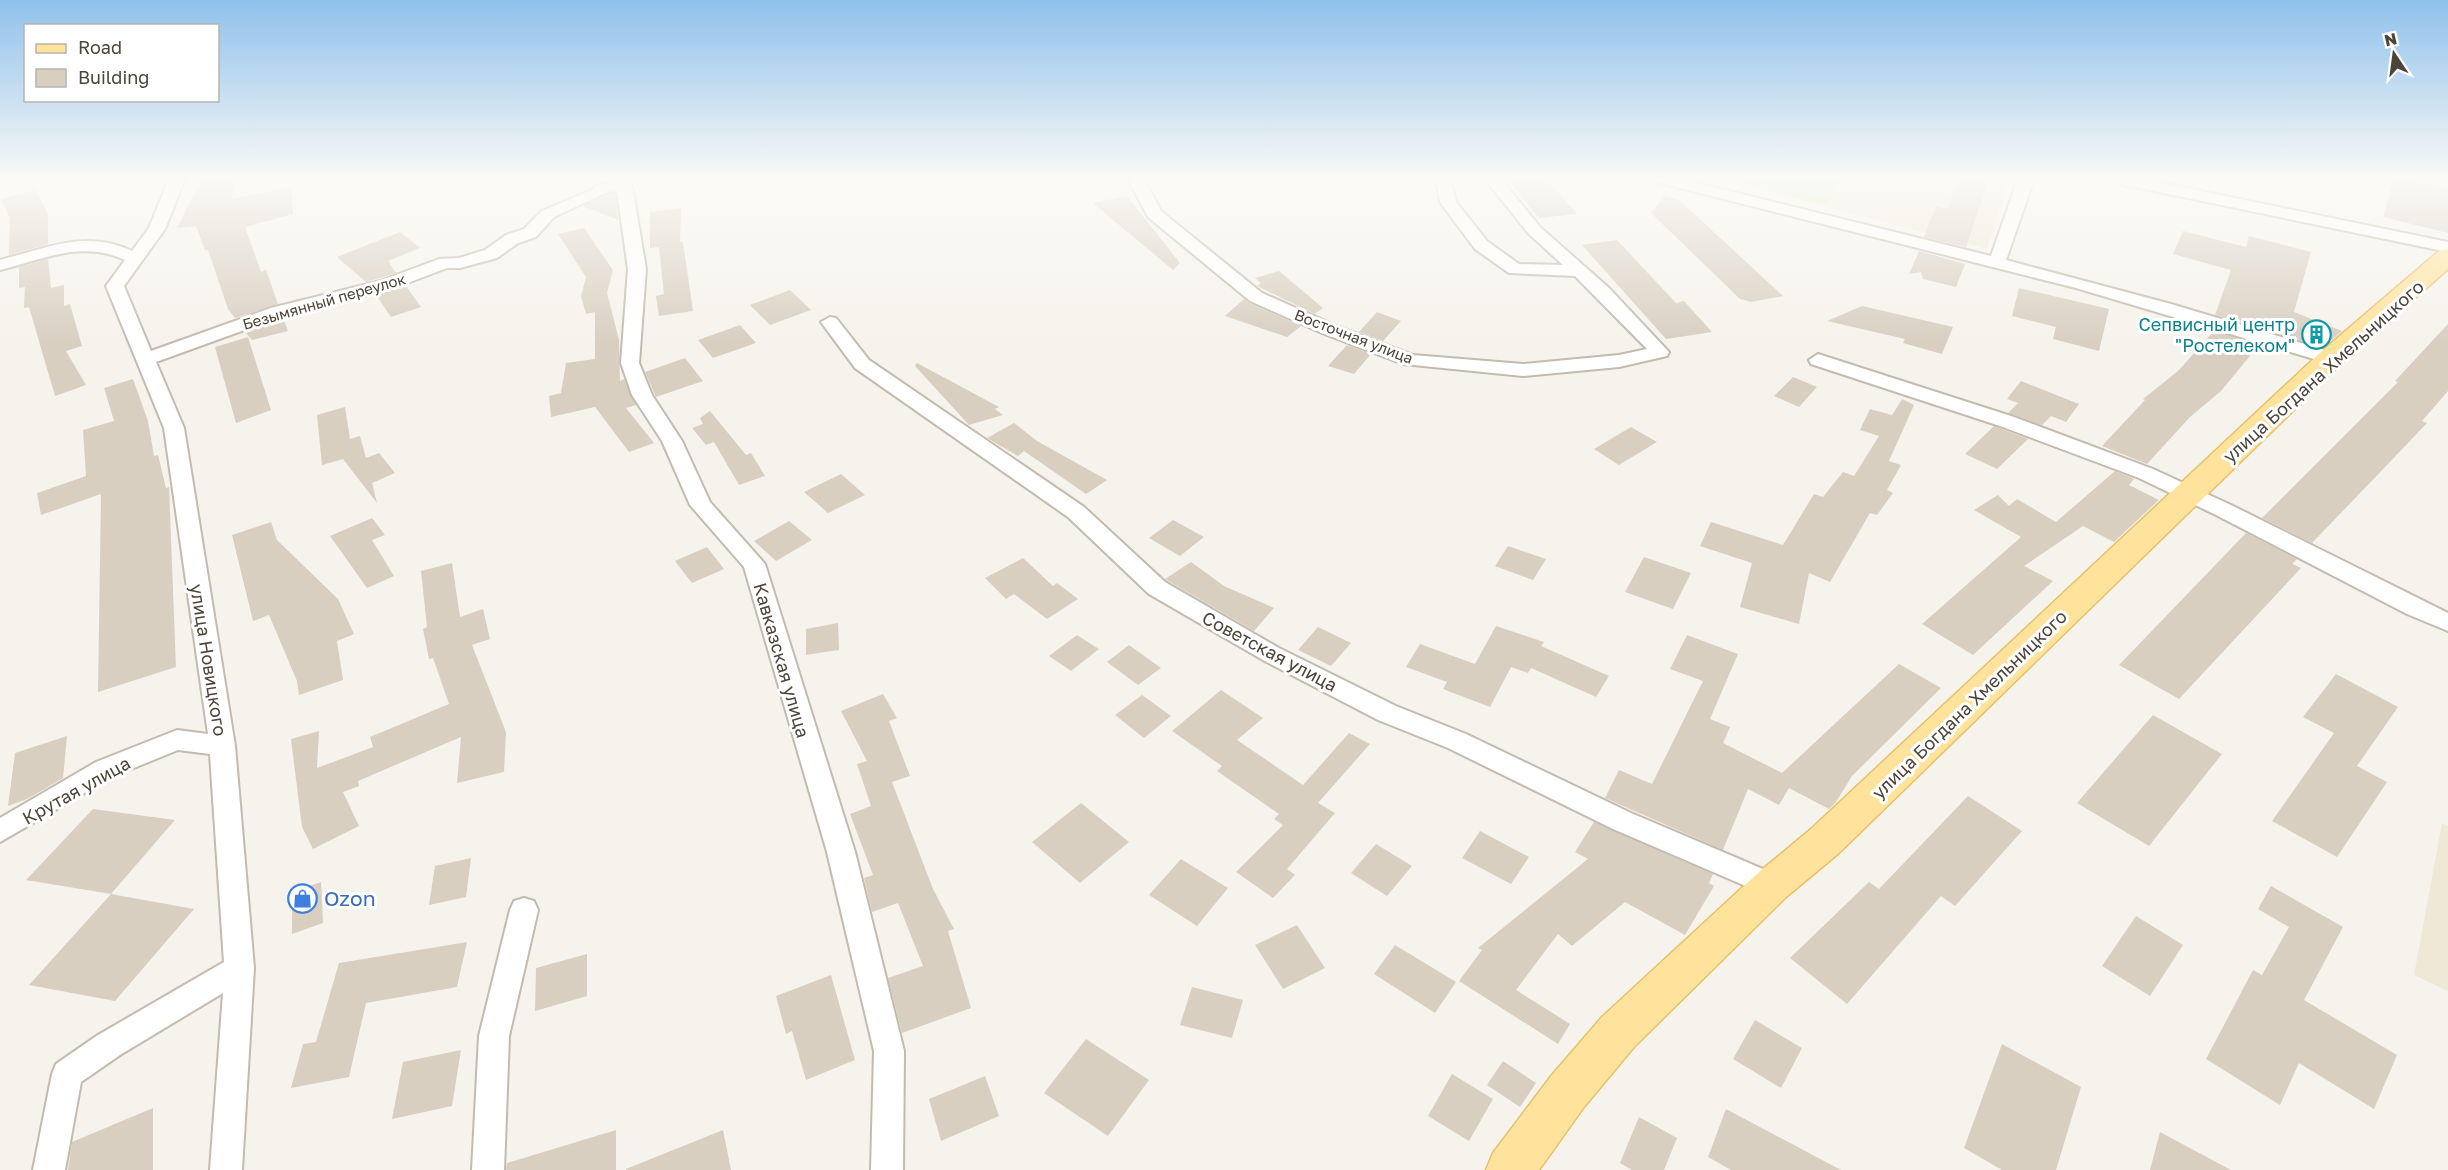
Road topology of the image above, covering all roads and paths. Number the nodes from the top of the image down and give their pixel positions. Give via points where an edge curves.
1 (153, 234) edge
2 (528, 234) edge
3 (632, 234) edge
4 (1178, 234) edge
5 (1473, 234) edge
6 (1538, 234) edge
7 (1882, 234) edge
8 (2007, 234) edge
9 (2383, 234) edge
10 (2448, 247) edge
11 (2448, 256) edge
12 (134, 258) junction
13 (1997, 262) junction
14 (0, 265) edge
15 (1580, 271) junction
16 (830, 322) dead end
17 (2331, 358) junction
18 (147, 359) junction
19 (1818, 360) dead end
20 (2190, 494) junction
21 (2448, 623) edge
22 (222, 746) junction
23 (0, 831) edge
24 (1772, 885) junction
25 (524, 910) dead end
26 (238, 968) junction
27 (49, 1170) edge
28 (226, 1170) edge
29 (488, 1170) edge
30 (886, 1170) edge
31 (1510, 1170) edge

1 - 12 street, улица Новицкого
2 - 18 street, Безымянный переулок via 512,239 491,254 445,263 386,285 277,312
3 - 30 street, Кавказская улица via 637,269 630,363 642,395 672,441 701,505 754,564 841,852 889,1051
4 - 15 street, Восточная улица via 1256,297 1410,360 1523,370 1619,362 1660,352
5 - 15 street via 1515,269
6 - 15 street
7 - 13 street
8 - 13 street
9 - 10 street
11 - 17 main road, улица Богдана Хмельницкого
12 - 14 street via 110,246 75,245
12 - 18 street, улица Новицкого via 116,286
13 - 17 street via 2252,332
16 - 24 street, Советская улица via 862,364 1076,512 1157,588 1271,654 1388,713
17 - 20 main road, улица Богдана Хмельницкого
18 - 22 street, улица Новицкого via 174,428
19 - 20 street via 1979,413
20 - 21 street
20 - 24 main road, улица Богдана Хмельницкого via 1833,833
22 - 23 street, Крутая улица via 177,740 105,769
22 - 26 street, улица Новицкого
24 - 31 main road, улица Богдана Хмельницкого via 1618,1032
25 - 29 street via 494,1036
26 - 27 street via 67,1074
26 - 28 street, улица Новицкого

